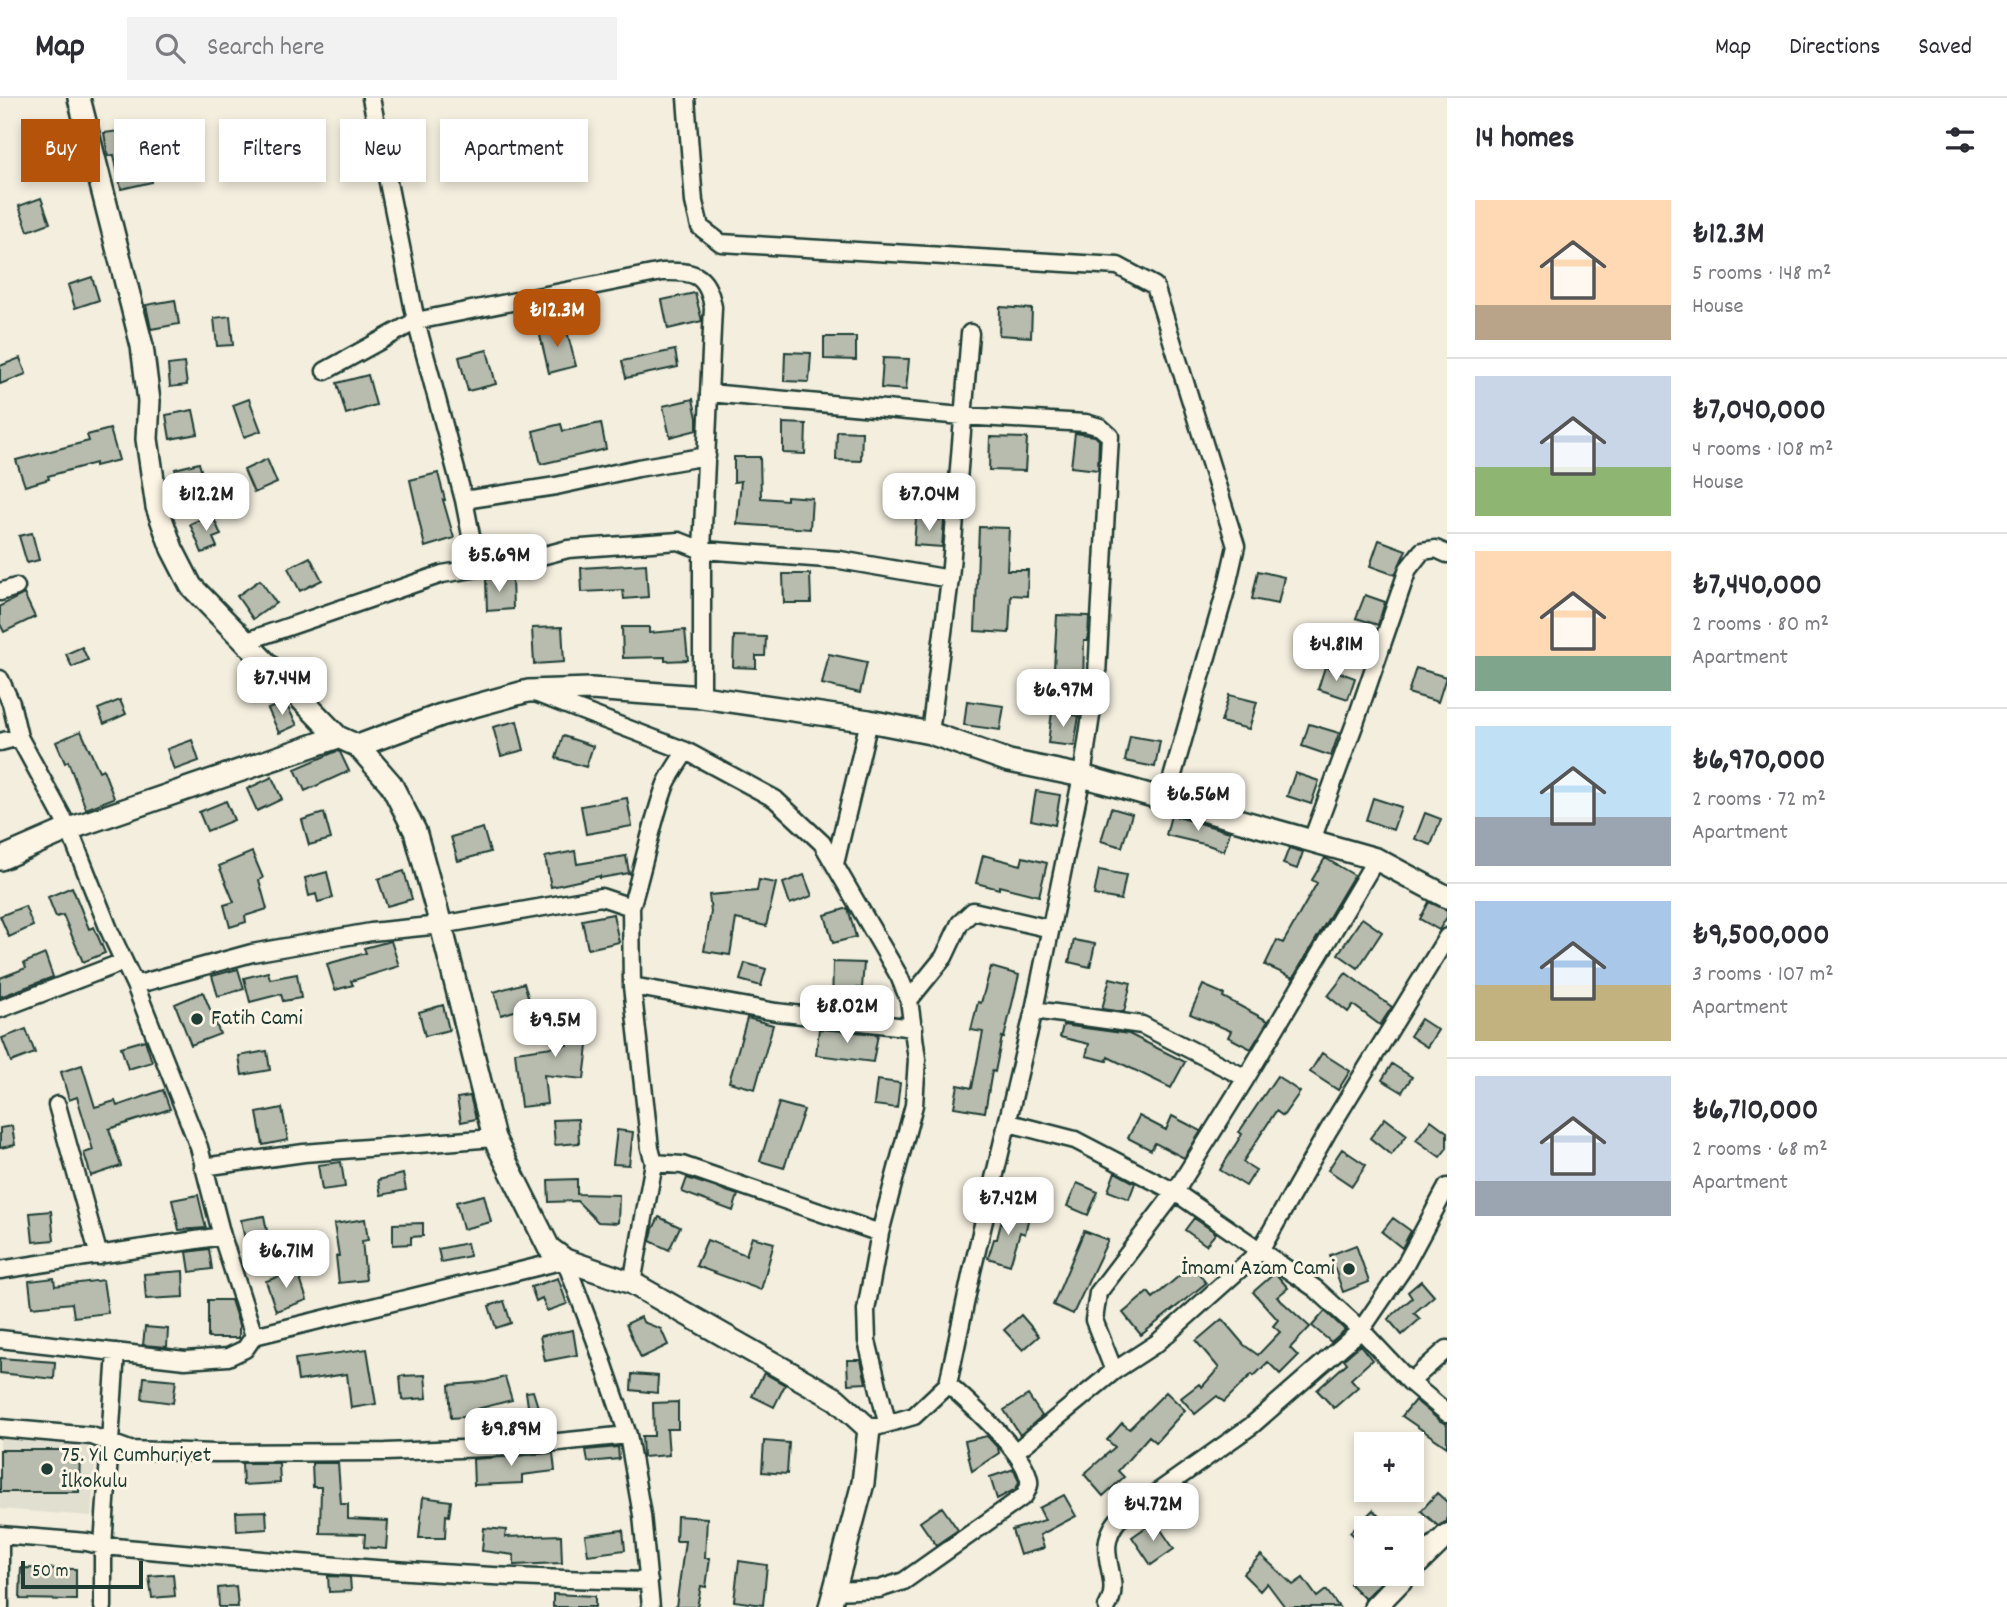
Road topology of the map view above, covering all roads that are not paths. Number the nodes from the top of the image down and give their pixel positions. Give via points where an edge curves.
1 (79, 98) edge
2 (372, 98) edge
3 (686, 98) edge
4 (416, 321) junction
5 (970, 333) dead end
6 (325, 371) dead end
7 (709, 393) junction
8 (962, 416) junction
9 (707, 456) junction
10 (464, 500) junction
11 (702, 550) junction
12 (1447, 554) edge
13 (477, 566) junction
14 (950, 579) junction
15 (244, 642) junction
16 (0, 679) edge
17 (528, 691) junction
18 (702, 697) junction
19 (869, 721) junction
20 (930, 733) junction
21 (19, 737) junction
22 (338, 737) junction
23 (0, 742) edge
24 (358, 746) junction
25 (686, 751) junction
26 (1082, 776) junction
27 (1166, 799) junction
28 (69, 829) junction
29 (1312, 840) junction
30 (0, 859) edge
31 (1376, 859) junction
32 (835, 864) junction
33 (1447, 897) edge
34 (631, 907) junction
35 (441, 925) junction
36 (1051, 929) junction
37 (1447, 937) edge
38 (123, 962) junction
39 (135, 985) junction
40 (632, 986) junction
41 (909, 1000) junction
42 (0, 1009) edge
43 (1034, 1010) junction
44 (914, 1028) junction
45 (1246, 1077) junction
46 (57, 1105) dead end
47 (1009, 1123) junction
48 (494, 1138) junction
49 (654, 1163) junction
50 (203, 1167) junction
51 (1447, 1187) edge
52 (1175, 1192) junction
53 (880, 1234) junction
54 (222, 1236) junction
55 (1260, 1251) junction
56 (99, 1256) junction
57 (565, 1261) junction
58 (0, 1270) edge
59 (632, 1283) junction
60 (1361, 1329) junction
61 (254, 1336) junction
62 (0, 1339) edge
63 (1447, 1349) edge
64 (116, 1352) junction
65 (1114, 1371) junction
66 (1410, 1382) junction
67 (948, 1384) junction
68 (1447, 1413) edge
69 (878, 1426) junction
70 (0, 1427) edge
71 (628, 1435) junction
72 (110, 1442) junction
73 (1015, 1452) junction
74 (0, 1535) edge
75 (1447, 1535) edge
76 (0, 1541) edge
77 (103, 1546) junction
78 (1424, 1557) edge
79 (649, 1581) junction
80 (1395, 1586) edge
81 (832, 1599) edge
82 (0, 1607) edge
83 (103, 1607) edge
84 (651, 1607) edge
85 (1107, 1607) edge
86 (1375, 1607) edge

1 - 15 street via 142,346 149,401 147,439 157,507 191,586
2 - 4 street
3 - 27 street via 700,227 721,243 1118,266 1156,286 1236,545
4 - 6 street
4 - 7 street via 685,271 709,288 713,307
4 - 10 street
5 - 8 street
7 - 8 street
7 - 9 street
8 - 14 street
8 - 26 street via 1086,423 1110,436 1097,675
9 - 10 street
9 - 11 street
10 - 13 street
11 - 13 street via 679,541 568,549
11 - 14 street via 839,560
11 - 18 street
12 - 29 street via 1436,549 1422,551 1408,569
13 - 15 street
14 - 20 street
15 - 22 street
16 - 21 street
17 - 18 street via 591,689
17 - 24 street via 441,715
17 - 25 street
18 - 19 street
19 - 20 street
19 - 32 street
20 - 26 street via 1009,761
21 - 23 street
21 - 28 street
22 - 24 street
22 - 28 street
24 - 35 street via 391,784 415,831
25 - 32 street via 775,799 822,843
25 - 34 street via 667,781
26 - 27 street
26 - 36 street
27 - 29 street
28 - 30 street
28 - 38 street
29 - 31 street
31 - 33 street
31 - 45 street
32 - 41 street via 900,976
34 - 35 street via 601,897
34 - 40 street
35 - 39 street via 252,953
35 - 48 street
36 - 41 street via 973,911 960,923 944,957
36 - 43 street
37 - 55 street
38 - 39 street
38 - 42 street
39 - 50 street
40 - 44 street via 776,1012
40 - 49 street
41 - 44 street
43 - 45 street via 1142,1025
43 - 47 street
44 - 53 street via 914,1105
45 - 52 street
46 - 56 street
47 - 52 street via 1075,1140
47 - 67 street
48 - 50 street via 304,1153
48 - 57 street via 540,1233
49 - 53 street via 682,1165
49 - 59 street
50 - 54 street
51 - 60 street via 1404,1267
52 - 55 street
52 - 65 street via 1098,1293 1094,1320
53 - 69 street via 866,1310
54 - 56 street
54 - 61 street
55 - 60 street via 1316,1289
55 - 65 street via 1157,1343
56 - 58 street
57 - 59 street
57 - 61 street
57 - 71 street
59 - 69 street
60 - 66 street
60 - 85 street via 1251,1426 1118,1520 1105,1542 1113,1597
61 - 64 street via 245,1349 228,1357 185,1360
62 - 64 street
63 - 66 street
64 - 72 street
65 - 73 street
66 - 68 street
67 - 69 street via 914,1416
67 - 73 street
69 - 81 street
70 - 72 street via 92,1436
71 - 72 street via 509,1447 386,1452 130,1450
71 - 79 street
72 - 77 street
73 - 81 street via 1028,1474 1030,1486 1024,1496 904,1581
74 - 77 street
75 - 78 street
76 - 82 street
77 - 79 street via 431,1574
77 - 83 street
79 - 84 street
80 - 86 street

